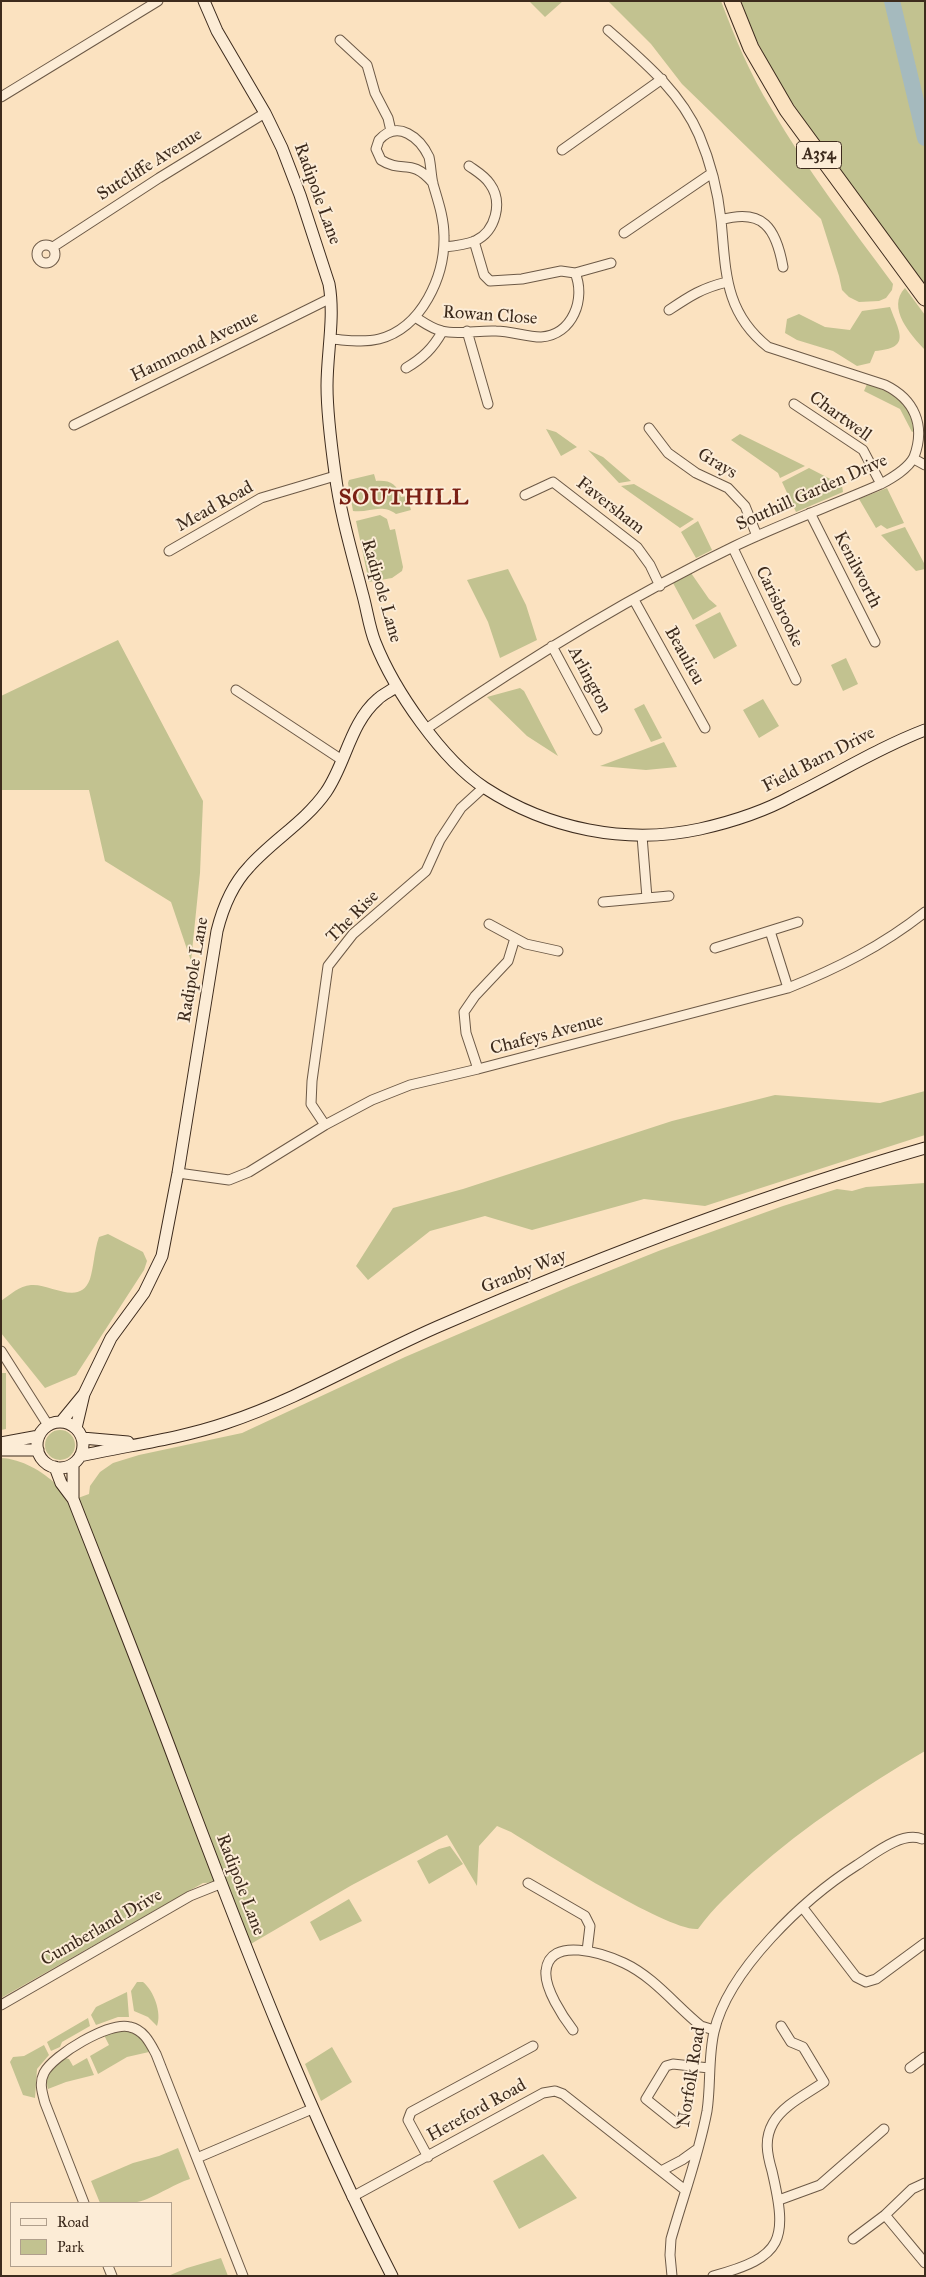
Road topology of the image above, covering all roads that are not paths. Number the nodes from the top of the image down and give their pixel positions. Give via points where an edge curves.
1 (158, 1) edge
2 (204, 1) edge
3 (732, 1) edge
4 (608, 30) dead end
5 (340, 40) dead end
6 (662, 79) junction
7 (1, 96) edge
8 (265, 113) junction
9 (391, 131) junction
10 (562, 150) dead end
11 (469, 166) dead end
12 (712, 173) junction
13 (433, 183) junction
14 (721, 220) junction
15 (624, 234) dead end
16 (474, 241) junction
17 (52, 247) dead end
18 (444, 247) junction
19 (611, 263) dead end
20 (783, 267) dead end
21 (575, 273) junction
22 (727, 282) junction
23 (331, 298) junction
24 (925, 298) edge
25 (670, 310) dead end
26 (415, 316) junction
27 (467, 331) junction
28 (442, 332) junction
29 (330, 338) junction
30 (406, 368) dead end
31 (488, 404) dead end
32 (794, 404) dead end
33 (74, 425) dead end
34 (649, 428) dead end
35 (914, 459) junction
36 (925, 465) edge
37 (335, 476) junction
38 (881, 484) junction
39 (525, 495) dead end
40 (810, 513) junction
41 (757, 536) junction
42 (733, 548) junction
43 (169, 551) dead end
44 (660, 586) junction
45 (634, 600) junction
46 (875, 642) dead end
47 (552, 646) junction
48 (796, 680) dead end
49 (397, 686) junction
50 (236, 690) dead end
51 (705, 728) dead end
52 (426, 730) junction
53 (597, 730) dead end
54 (925, 730) edge
55 (342, 760) junction
56 (484, 787) junction
57 (642, 836) junction
58 (669, 896) dead end
59 (647, 898) junction
60 (603, 902) dead end
61 (925, 912) edge
62 (798, 922) dead end
63 (489, 924) dead end
64 (770, 931) junction
65 (515, 938) junction
66 (715, 948) dead end
67 (558, 951) dead end
68 (788, 988) junction
69 (478, 1069) junction
70 (325, 1125) junction
71 (925, 1148) edge
72 (178, 1173) junction
73 (1, 1350) edge
74 (84, 1394) junction
75 (61, 1422) junction
76 (48, 1425) junction
77 (79, 1433) junction
78 (39, 1436) junction
79 (1, 1443) edge
80 (142, 1443) junction
81 (1, 1450) edge
82 (38, 1450) junction
83 (77, 1460) junction
84 (55, 1467) junction
85 (73, 1500) junction
86 (924, 1838) edge
87 (528, 1883) dead end
88 (220, 1884) junction
89 (803, 1908) junction
90 (925, 1943) edge
91 (587, 1951) junction
92 (1, 2005) edge
93 (781, 2026) dead end
94 (573, 2030) dead end
95 (714, 2030) junction
96 (533, 2046) dead end
97 (925, 2057) edge
98 (709, 2068) junction
99 (910, 2068) dead end
100 (312, 2109) junction
101 (676, 2123) dead end
102 (884, 2129) dead end
103 (696, 2150) junction
104 (428, 2157) junction
105 (197, 2158) junction
106 (661, 2171) junction
107 (925, 2183) edge
108 (685, 2190) junction
109 (352, 2197) junction
110 (778, 2200) junction
111 (84, 2202) edge
112 (885, 2215) junction
113 (853, 2239) dead end
114 (925, 2263) edge
115 (243, 2276) edge
116 (392, 2276) edge
117 (672, 2276) edge
118 (713, 2276) edge

1 - 7 street
2 - 8 street, Radipole Lane via 234,62
3 - 24 highway, A354 via 751,48 787,110
4 - 6 street, Southill Garden Drive
5 - 9 street via 367,65
6 - 10 street
6 - 12 street, Southill Garden Drive via 687,110
8 - 17 street, Sutcliffe Avenue
8 - 23 street, Radipole Lane via 300,195
9 - 13 street via 404,131 422,144 429,157
9 - 13 street via 379,140 376,149 379,158 424,172
11 - 16 street via 490,183 496,201 493,223
12 - 14 street, Southill Garden Drive
12 - 15 street
13 - 18 street via 441,210
14 - 20 street via 749,217 767,225 775,234
14 - 22 street, Southill Garden Drive
16 - 18 street
16 - 21 street, Rowan Close via 484,275 490,281 561,271
18 - 26 street via 442,267 428,299
19 - 21 street, Rowan Close
21 - 27 street, Rowan Close via 579,282 577,310 572,319 553,334 542,337 509,331
22 - 25 street via 706,287
22 - 35 street, Southill Garden Drive via 738,315 752,335 768,347 885,385 911,402 920,430
23 - 29 street, Radipole Lane
23 - 33 street, Hammond Avenue
26 - 28 street, Rowan Close
26 - 29 street via 381,338 358,342
27 - 28 street, Rowan Close
27 - 31 street
28 - 30 street via 422,359
29 - 37 street, Radipole Lane via 327,386
32 - 38 street, Chartwell via 863,450
34 - 41 street, Grays via 668,453 696,473 728,488 745,506
35 - 36 street
35 - 38 street, Southill Garden Drive
37 - 43 street, Mead Road via 261,498
37 - 49 street, Radipole Lane via 374,641
38 - 40 street, Southill Garden Drive
39 - 44 street, Faversham via 553,482 637,547
40 - 41 street, Southill Garden Drive
40 - 46 street, Kenilworth
41 - 42 street, Southill Garden Drive
42 - 44 street, Southill Garden Drive
42 - 48 street, Carisbrooke
44 - 45 street, Southill Garden Drive
45 - 47 street, Southill Garden Drive
45 - 51 street, Beaulieu
47 - 52 street, Southill Garden Drive
47 - 53 street, Arlington
49 - 52 street, Field Barn Drive
49 - 55 street, Radipole Lane via 377,699 359,722
50 - 55 street
52 - 56 street, Field Barn Drive via 459,766
54 - 57 street, Field Barn Drive via 884,746 790,797 745,815 704,828
55 - 72 street, Radipole Lane via 327,791 249,866 234,885 223,908 215,940
56 - 57 street, Field Barn Drive via 536,814 566,825
56 - 70 street, The Rise via 461,808 440,840 426,870 353,934 328,966 311,1104
57 - 59 street
58 - 59 street
59 - 60 street
61 - 68 street, Chafeys Avenue via 893,937 825,973
62 - 64 street
63 - 65 street
64 - 66 street
64 - 68 street
65 - 67 street via 526,944
65 - 69 street via 508,961 464,1012 466,1033
68 - 69 street, Chafeys Avenue
69 - 70 street, Chafeys Avenue via 410,1085 372,1100
70 - 72 street, Chafeys Avenue via 249,1172 229,1180
71 - 80 street, Granby Way via 756,1201 621,1251 444,1324 284,1400 227,1423
72 - 74 street, Radipole Lane via 161,1258 144,1293 111,1338
73 - 76 street
74 - 75 street, Radipole Lane
74 - 77 street, Radipole Lane
75 - 76 street
75 - 77 street
76 - 78 street
77 - 80 street, Granby Way
77 - 83 street via 83,1446
78 - 79 street
78 - 82 street
80 - 83 street, Granby Way
81 - 82 street
82 - 84 street via 43,1460
83 - 84 street via 65,1467
83 - 85 street, Radipole Lane
84 - 85 street, Radipole Lane
85 - 88 street, Radipole Lane
86 - 89 street, Norfolk Road via 908,1837 881,1850 844,1874
87 - 91 street via 585,1916 590,1926
88 - 92 street, Cumberland Drive via 190,1896
88 - 100 street, Radipole Lane
89 - 90 street via 856,1977 866,1982 876,1979
89 - 95 street, Norfolk Road via 780,1928 739,1977
91 - 94 street via 570,1949 556,1953 546,1972 562,2016
91 - 95 street via 612,1958 638,1971 701,2026
93 - 110 street via 791,2042 803,2047 824,2082 785,2110 772,2125 767,2154
95 - 98 street, Norfolk Road
96 - 104 street via 411,2112 408,2120
97 - 99 street
98 - 101 street via 666,2066 646,2099
98 - 103 street, Norfolk Road via 707,2109
100 - 105 street
100 - 109 street, Radipole Lane
102 - 110 street via 820,2185
103 - 106 street
103 - 108 street, Norfolk Road
104 - 106 street, Hereford Road via 543,2092 555,2091
104 - 109 street, Hereford Road
105 - 111 street via 149,2041 130,2026 109,2028 52,2062 42,2080 44,2100
105 - 115 street
106 - 108 street, Hereford Road
107 - 112 street via 912,2189
108 - 117 street, Norfolk Road via 672,2239
109 - 116 street, Radipole Lane
110 - 118 street via 780,2227 773,2247 760,2260
112 - 113 street
112 - 114 street

